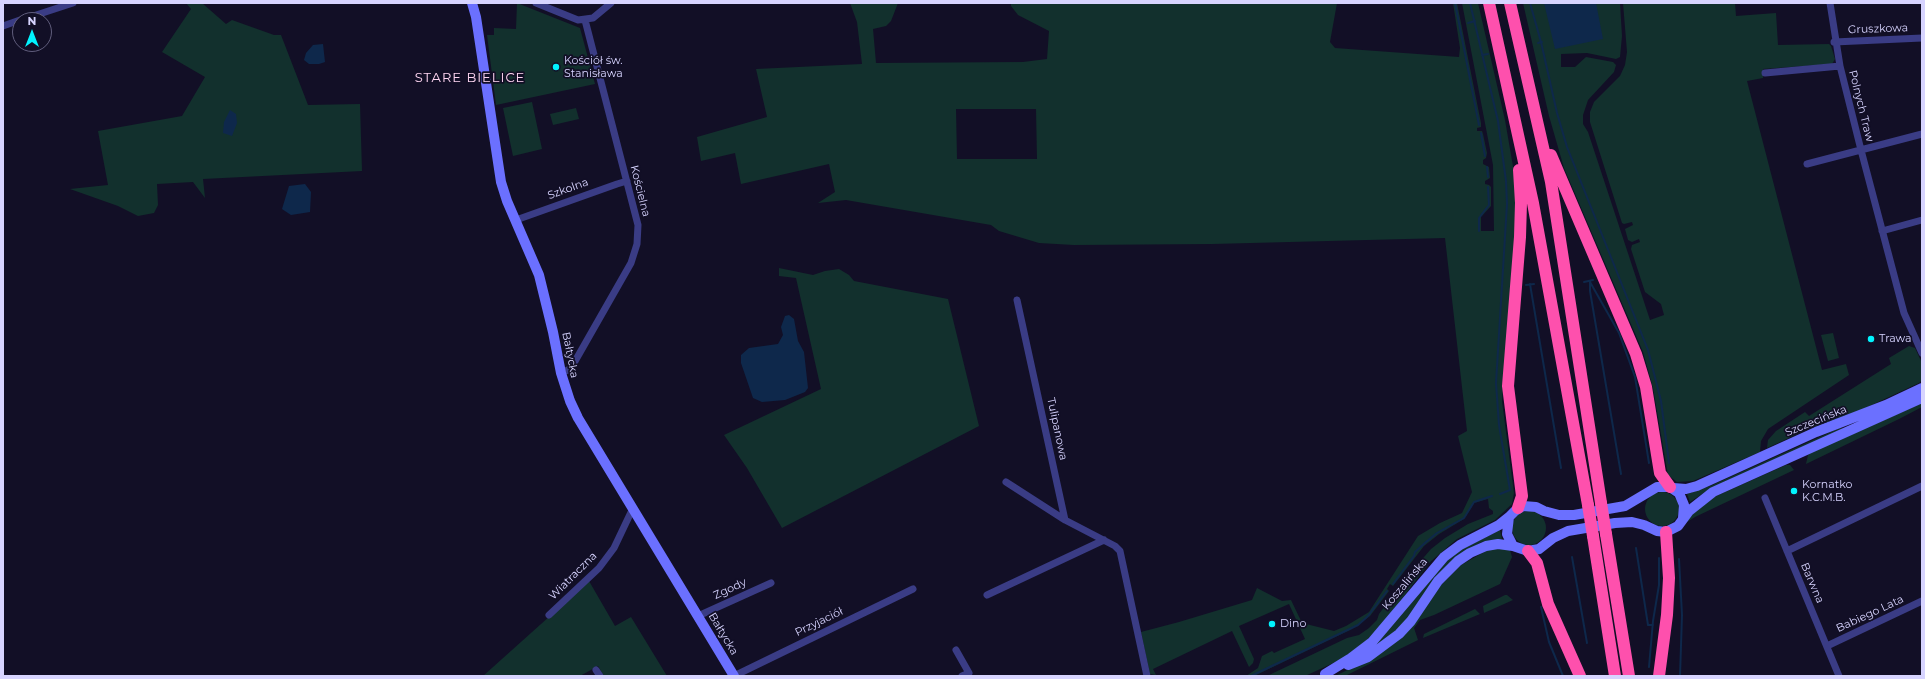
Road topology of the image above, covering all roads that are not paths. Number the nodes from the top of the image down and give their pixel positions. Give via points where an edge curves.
1 (73, 3) edge
2 (472, 3) edge
3 (536, 3) edge
4 (611, 3) edge
5 (1489, 3) edge
6 (1510, 3) edge
7 (1830, 3) edge
8 (45, 12) edge
9 (585, 20) junction
10 (1922, 38) edge
11 (1834, 42) junction
12 (1840, 66) junction
13 (1765, 73) dead end
14 (1534, 104) junction
15 (1513, 109) junction
16 (1922, 134) edge
17 (1861, 150) junction
18 (1807, 164) dead end
19 (627, 181) junction
20 (516, 220) junction
21 (1922, 220) edge
22 (1882, 231) junction
23 (1017, 300) dead end
24 (1922, 353) edge
25 (561, 373) junction
26 (1922, 388) edge
27 (1922, 398) edge
28 (1006, 482) dead end
29 (1922, 486) edge
30 (1672, 488) junction
31 (1765, 498) dead end
32 (633, 508) junction
33 (1514, 513) junction
34 (1683, 518) junction
35 (1065, 520) junction
36 (1666, 532) junction
37 (1104, 540) junction
38 (1513, 546) junction
39 (1528, 551) junction
40 (1787, 551) junction
41 (771, 583) dead end
42 (914, 589) dead end
43 (988, 595) dead end
44 (1922, 601) edge
45 (548, 615) dead end
46 (698, 616) junction
47 (1827, 646) junction
48 (956, 650) dead end
49 (1323, 675) edge
50 (734, 676) edge
51 (962, 676) edge
52 (1147, 676) edge
53 (1580, 676) edge
54 (1615, 676) edge
55 (1629, 676) edge
56 (1659, 676) edge
57 (1839, 676) edge

1 - 8 street
2 - 20 main road, Bałtycka via 501,182
3 - 9 street via 578,20
4 - 9 street via 593,18
5 - 15 highway
6 - 14 highway
7 - 11 street, Polnych Traw
9 - 19 street, Kościelna
10 - 11 street, Gruszkowa
11 - 12 street, Polnych Traw
12 - 13 street, Polnych Traw
12 - 17 street, Polnych Traw
14 - 30 highway via 1558,170 1636,354 1646,387 1660,474
14 - 55 highway, bridge via 1551,182
15 - 33 highway via 1521,203 1508,386 1522,496
15 - 54 highway, bridge via 1552,302
16 - 17 street, Polnych Traw
17 - 18 street, Polnych Traw
17 - 22 street, Polnych Traw
19 - 20 street, Szkolna
19 - 25 street, Kościelna via 638,225 637,244 631,263 574,363
20 - 25 main road, Bałtycka via 539,275
21 - 22 street
22 - 24 street, Polnych Traw via 1904,313
23 - 35 street, Tulipanowa
25 - 32 main road, Bałtycka via 578,418
26 - 30 main road, Szczecińska via 1697,486 1686,489
27 - 34 main road, Szczecińska via 1725,487 1699,502
28 - 35 street
29 - 40 street
30 - 33 main road, Szczecińska via 1654,488 1618,508 1574,515 1552,514 1532,506
30 - 34 main road via 1679,493 1683,501
31 - 40 street, Barwna
32 - 45 street, Wiatraczna via 614,548 599,568
32 - 46 main road, Bałtycka
33 - 38 main road via 1507,534
33 - 49 main road, Koszalińska via 1499,525 1470,539 1448,554 1433,568 1372,642
34 - 36 main road, Szczecińska via 1675,528
35 - 37 street
36 - 39 main road via 1632,522 1615,523 1568,531 1539,549
36 - 56 highway via 1669,578
37 - 43 street
37 - 52 street via 1120,551
38 - 39 main road, Koszalińska
38 - 49 main road, Koszalińska via 1495,544 1470,553 1458,561 1438,581 1411,621 1390,642 1368,657
39 - 53 highway via 1537,563 1548,604
40 - 47 street, Barwna
41 - 46 street, Zgody
42 - 50 street, Przyjaciół
44 - 47 street, Babiego Lata
46 - 50 main road, Bałtycka
47 - 57 street, Barwna
48 - 51 street via 969,673

